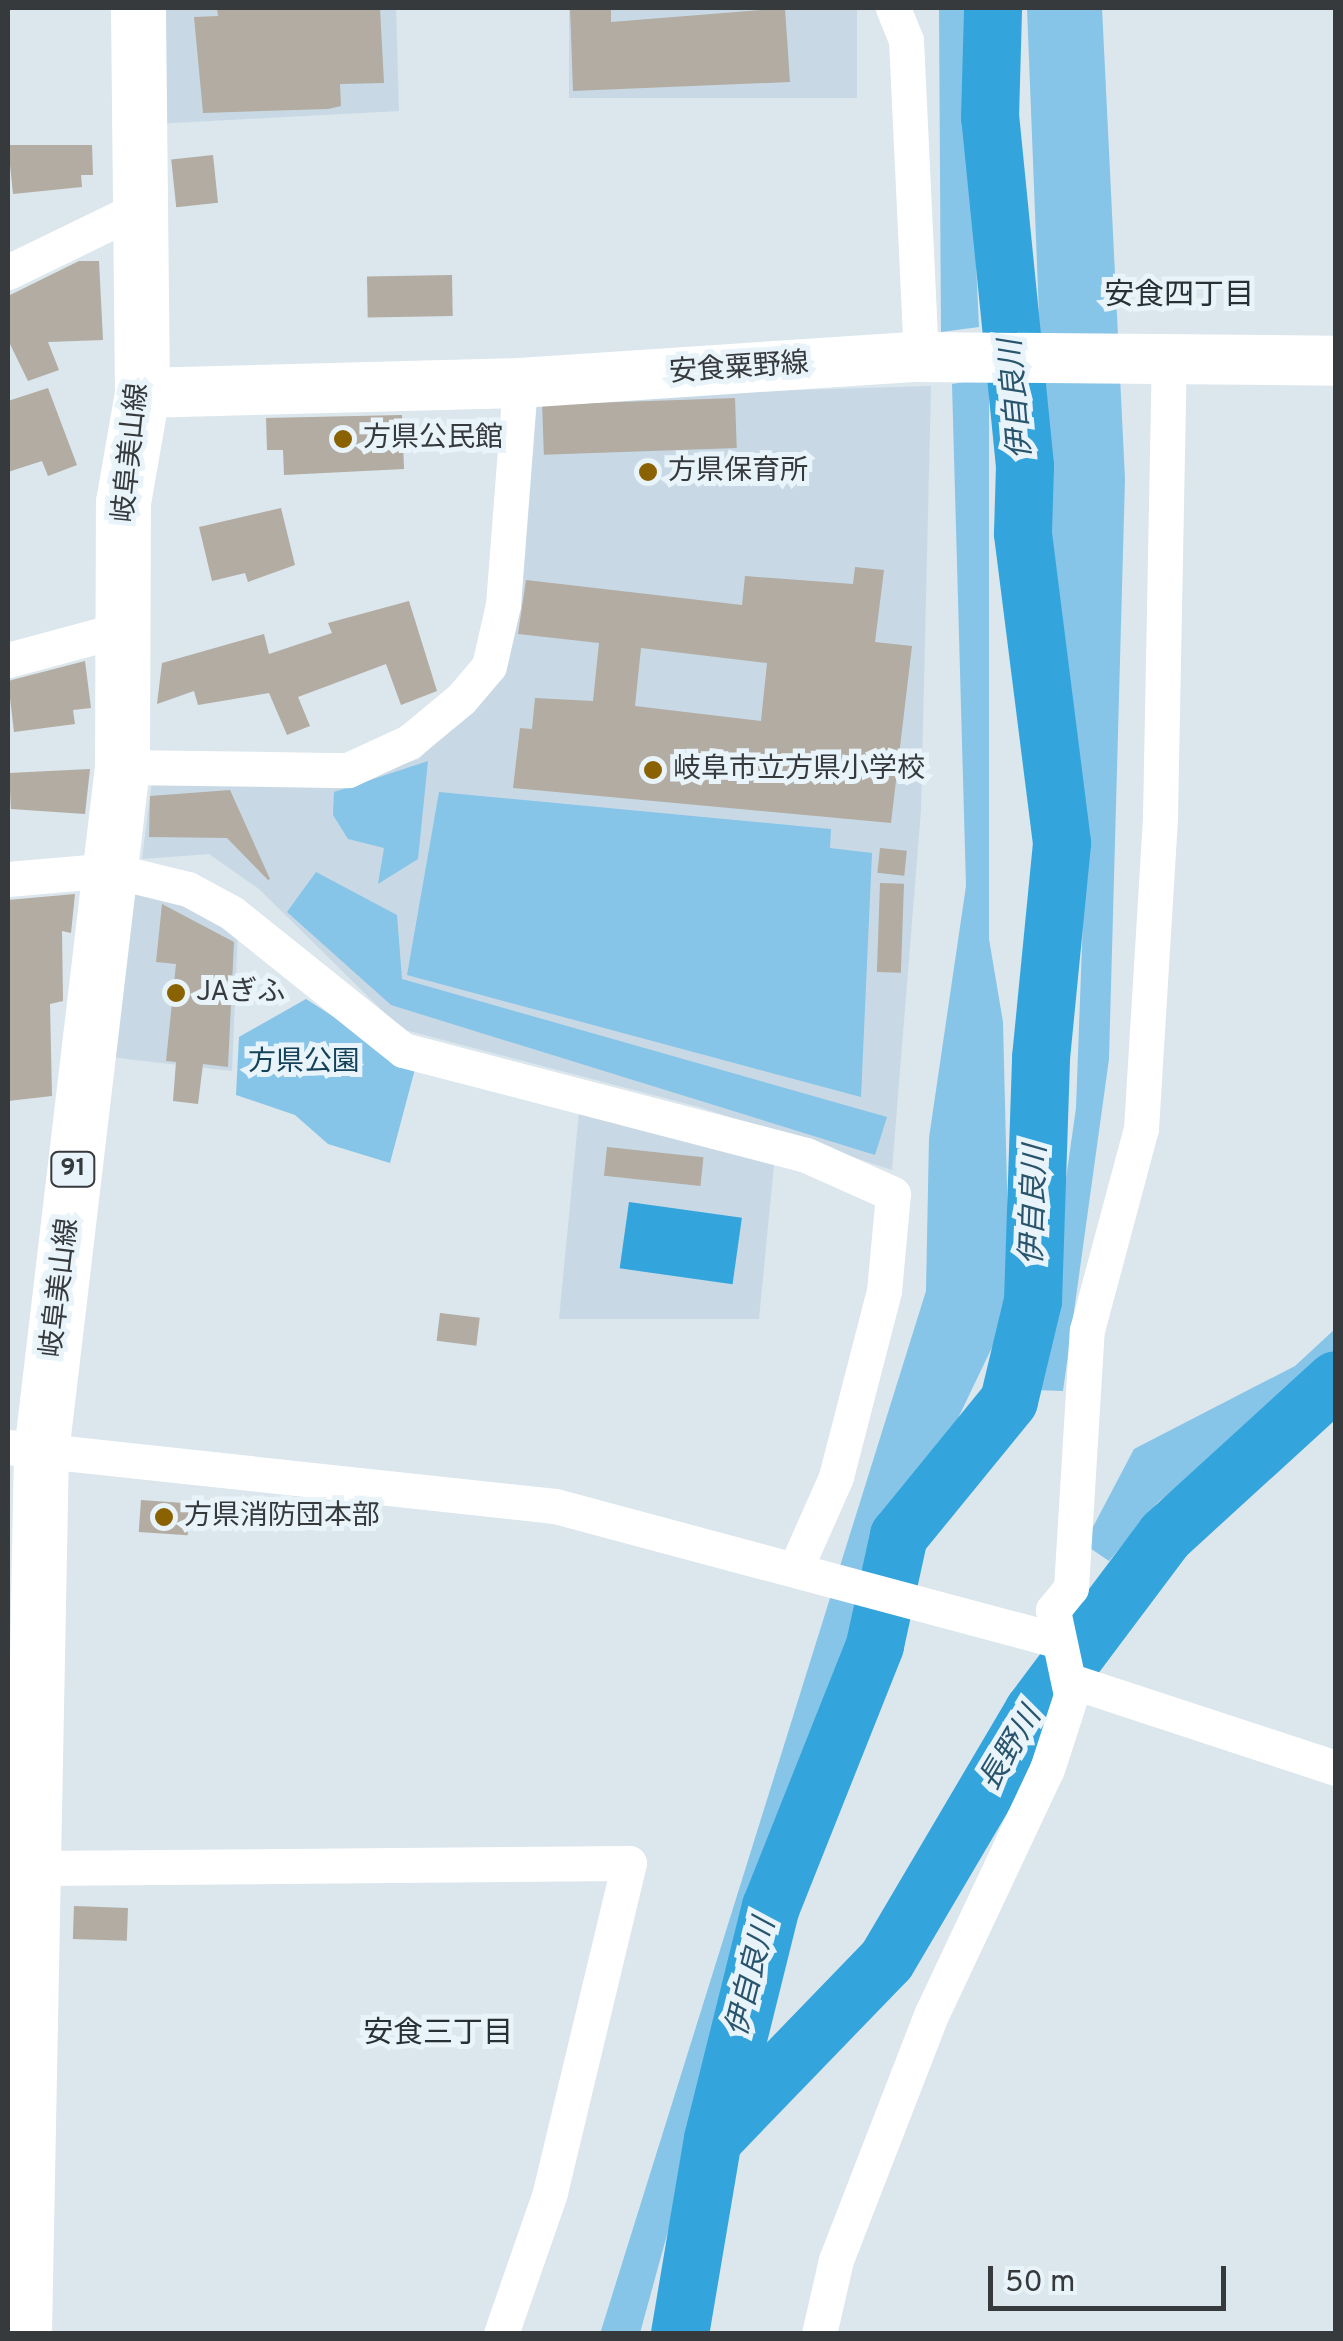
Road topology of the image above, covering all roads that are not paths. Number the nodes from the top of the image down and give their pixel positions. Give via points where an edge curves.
1 (138, 8) edge
2 (893, 8) edge
3 (138, 209) junction
4 (8, 272) edge
5 (918, 345) junction
6 (1155, 360) junction
7 (1336, 362) edge
8 (520, 383) junction
9 (142, 393) junction
10 (123, 629) junction
11 (8, 660) edge
12 (122, 767) junction
13 (110, 870) junction
14 (8, 879) edge
15 (24, 1450) edge
16 (805, 1567) junction
17 (1038, 1632) junction
18 (1071, 1681) junction
19 (1336, 1768) edge
20 (36, 1868) junction
21 (18, 2227) edge
22 (24, 2334) edge
23 (501, 2334) edge
24 (818, 2334) edge

1 - 3 main road, 岐阜美山線 / 91
2 - 5 street via 906,40
3 - 4 street
3 - 9 main road, 岐阜美山線 / 91
5 - 6 main road, 安食粟野線
5 - 8 main road, 安食粟野線
6 - 7 main road, 安食粟野線
6 - 17 street via 1160,816 1141,1129 1087,1330 1071,1588
8 - 9 main road, 安食粟野線
8 - 12 street via 503,605 488,666 462,699 409,742 348,770
9 - 10 main road, 岐阜美山線 / 91 via 123,502
10 - 11 street
10 - 12 main road, 岐阜美山線 / 91
12 - 13 main road, 岐阜美山線 / 91
13 - 14 street
13 - 15 main road, 岐阜美山線 / 91
13 - 16 street via 188,889 232,913 403,1050 806,1155 893,1194 884,1291
15 - 16 street via 555,1506
15 - 20 main road, 岐阜美山線 / 91
16 - 17 street
17 - 18 street
18 - 19 street
18 - 24 street via 1048,1769 932,2013 843,2243
20 - 21 main road, 岐阜美山線 / 91
20 - 23 street via 630,1864 550,2194
21 - 22 main road, 岐阜美山線 / 91

